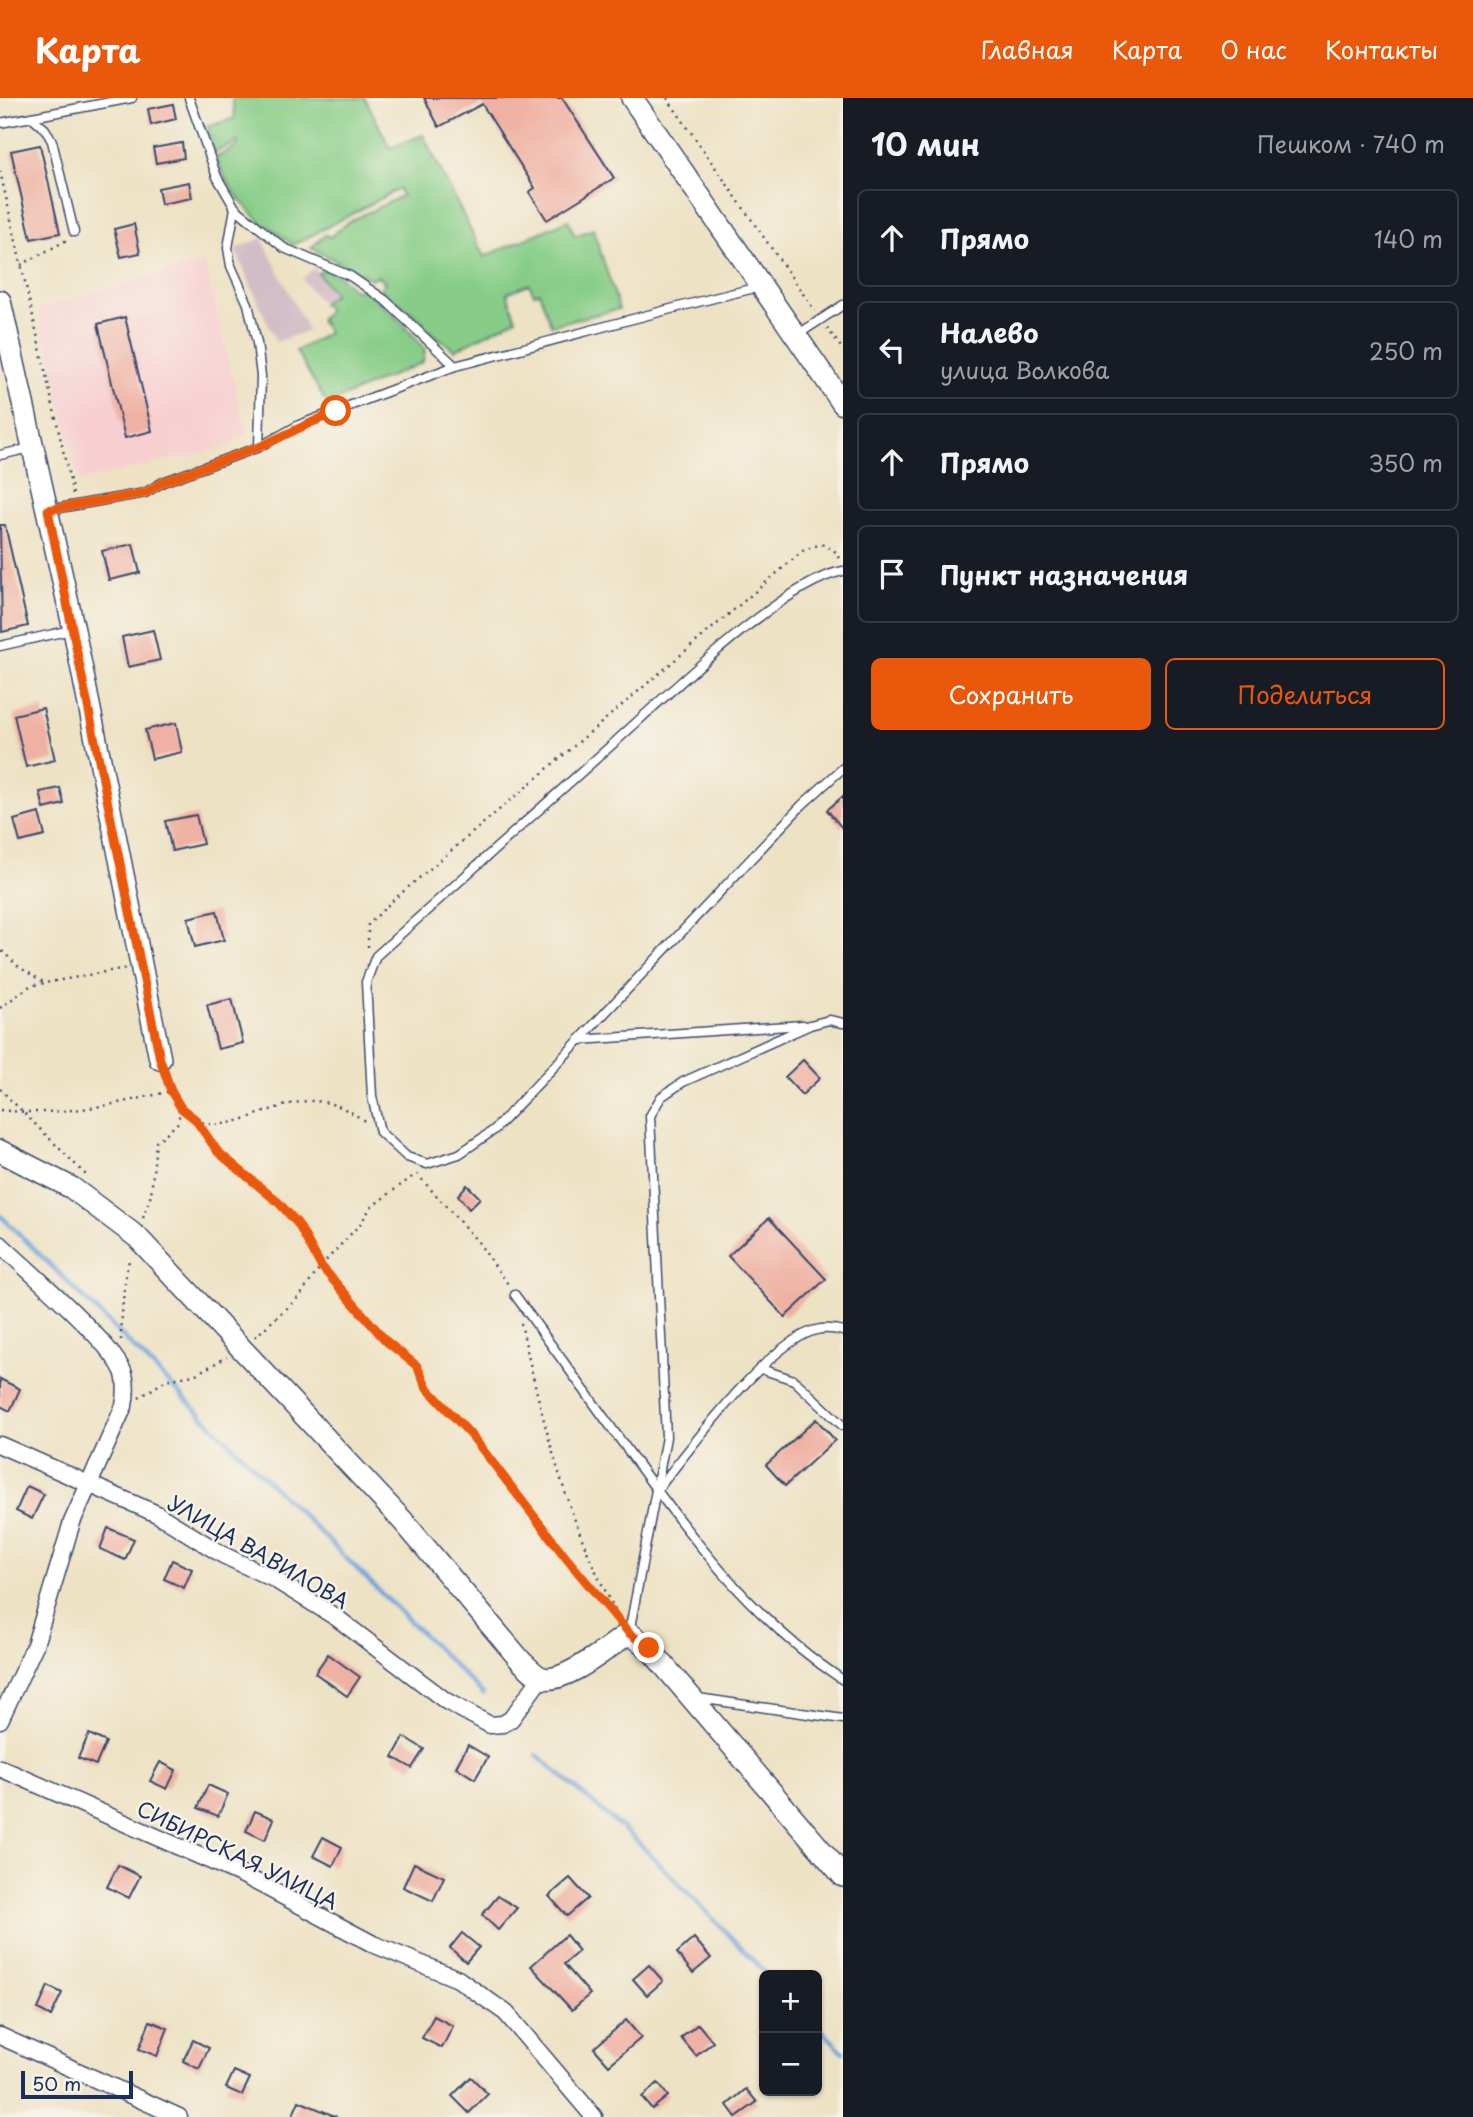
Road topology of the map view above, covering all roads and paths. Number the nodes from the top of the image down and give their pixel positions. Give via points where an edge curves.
1 (132, 98) edge
2 (190, 98) edge
3 (632, 98) edge
4 (667, 98) edge
5 (31, 117) junction
6 (0, 123) edge
7 (0, 171) edge
8 (235, 208) junction
9 (74, 232) joint
10 (21, 265) junction
11 (762, 286) junction
12 (0, 301) edge
13 (843, 305) edge
14 (820, 318) junction
15 (3, 332) edge
16 (797, 335) junction
17 (843, 350) edge
18 (455, 366) junction
19 (843, 404) edge
20 (259, 447) junction
21 (34, 448) junction
22 (0, 456) edge
23 (76, 504) junction
24 (48, 510) junction
25 (843, 564) edge
26 (843, 571) edge
27 (74, 630) junction
28 (0, 646) edge
29 (843, 768) edge
30 (368, 948) dead end
31 (2, 951) dead end
32 (139, 964) junction
33 (44, 983) junction
34 (0, 1008) edge
35 (843, 1023) edge
36 (810, 1025) junction
37 (579, 1040) junction
38 (160, 1059) joint
39 (0, 1089) edge
40 (171, 1091) junction
41 (0, 1110) edge
42 (24, 1113) junction
43 (195, 1119) junction
44 (380, 1132) junction
45 (0, 1151) edge
46 (87, 1176) dead end
47 (0, 1244) edge
48 (321, 1266) junction
49 (515, 1294) junction
50 (843, 1331) edge
51 (241, 1348) junction
52 (761, 1369) junction
53 (124, 1406) junction
54 (843, 1426) edge
55 (0, 1445) edge
56 (87, 1485) junction
57 (655, 1492) junction
58 (629, 1633) junction
59 (541, 1678) junction
60 (843, 1681) edge
61 (688, 1696) junction
62 (843, 1719) edge
63 (0, 1720) edge
64 (0, 1768) edge
65 (843, 1876) edge
66 (0, 2036) edge
67 (179, 2117) edge
68 (594, 2117) edge

1 - 5 lane
2 - 8 lane via 217,177
3 - 11 street
4 - 14 path
5 - 6 lane
5 - 9 lane via 52,141
7 - 10 path
8 - 18 lane via 284,248 350,276 385,300
8 - 20 lane via 228,248 257,343
9 - 10 path via 64,243
10 - 23 path
11 - 16 street
11 - 18 lane
12 - 15 street
13 - 14 lane
14 - 16 lane
14 - 17 path
15 - 21 street
16 - 19 street
18 - 20 lane via 299,425
20 - 23 lane via 145,493
21 - 22 lane
21 - 24 street
23 - 24 lane
24 - 27 street
25 - 30 path via 834,550 821,544 804,550 391,902 368,925
26 - 44 lane via 826,574 790,594 691,674 376,956 366,982 372,1096
27 - 28 lane
27 - 32 street
29 - 37 lane via 802,805
31 - 33 path
32 - 33 path
32 - 38 street
33 - 34 path via 30,986
35 - 36 lane via 829,1020
36 - 37 lane
36 - 57 lane via 684,1082 662,1097 650,1116 666,1437
37 - 44 lane via 494,1130 459,1154 427,1164 407,1157
38 - 40 path
39 - 42 path
40 - 42 path via 75,1111
40 - 43 path
41 - 42 path
42 - 46 path
43 - 44 path via 225,1125 309,1101 346,1108
43 - 48 path via 218,1152 298,1224
45 - 51 street via 72,1188 137,1237
47 - 53 street via 107,1348 124,1371
48 - 49 path via 371,1207 417,1173 478,1242
48 - 51 path via 300,1296
48 - 58 path via 386,1341 417,1366 427,1388 472,1436
49 - 57 lane
49 - 58 path via 531,1372 574,1516
50 - 52 lane via 817,1329 781,1347
51 - 53 path via 194,1375 166,1380
51 - 59 street
52 - 54 lane via 794,1380
52 - 57 lane
53 - 56 street
55 - 56 street, УЛИЦА ВАВИЛОВА
56 - 59 street, УЛИЦА ВАВИЛОВА via 157,1514 223,1555 274,1579 337,1618 446,1701 490,1725 511,1719
56 - 63 street via 35,1645
57 - 58 lane
57 - 60 lane via 746,1600
58 - 59 street via 576,1668 555,1678
58 - 61 street via 649,1648
61 - 62 lane
61 - 65 street
64 - 68 street, СИБИРСКАЯ УЛИЦА via 245,1876 373,1944 458,1979 506,2013
66 - 67 street

